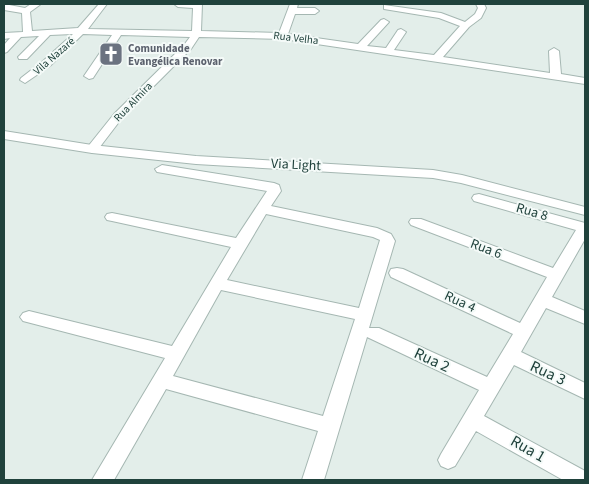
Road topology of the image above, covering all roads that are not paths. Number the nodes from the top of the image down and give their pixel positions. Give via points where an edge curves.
1 (36, 4) edge
2 (103, 4) edge
3 (178, 4) edge
4 (480, 4) edge
5 (198, 5) edge
6 (291, 6) edge
7 (4, 7) edge
8 (387, 7) dead end
9 (26, 11) junction
10 (315, 11) dead end
11 (384, 22) dead end
12 (466, 25) junction
13 (82, 31) junction
14 (48, 32) junction
15 (401, 32) dead end
16 (23, 33) junction
17 (118, 33) junction
18 (196, 34) junction
19 (4, 36) edge
20 (283, 36) junction
21 (360, 48) junction
22 (4, 50) edge
23 (554, 51) dead end
24 (388, 52) junction
25 (22, 57) dead end
26 (436, 59) junction
27 (89, 76) dead end
28 (556, 77) junction
29 (25, 80) dead end
30 (585, 81) edge
31 (4, 135) edge
32 (92, 149) junction
33 (162, 169) dead end
34 (479, 198) dead end
35 (263, 209) junction
36 (585, 211) edge
37 (112, 217) dead end
38 (416, 222) dead end
39 (585, 228) edge
40 (240, 244) junction
41 (578, 254) edge
42 (397, 273) dead end
43 (557, 275) junction
44 (218, 284) junction
45 (543, 300) junction
46 (364, 315) junction
47 (29, 317) dead end
48 (585, 318) edge
49 (524, 332) junction
50 (373, 333) dead end
51 (177, 354) junction
52 (510, 355) junction
53 (162, 381) junction
54 (491, 388) junction
55 (585, 391) edge
56 (473, 418) junction
57 (329, 426) junction
58 (448, 460) dead end
59 (104, 480) edge
60 (313, 480) edge
61 (582, 480) edge

1 - 9 street
2 - 13 street, Vila Nazaré
3 - 5 street
4 - 12 street via 481,12
5 - 18 street
6 - 10 street
6 - 20 street
7 - 9 street
8 - 12 street via 441,16
9 - 16 street
11 - 21 street
12 - 26 street
13 - 14 street, Rua Velha
13 - 17 street, Rua Velha
13 - 29 street, Vila Nazaré
14 - 16 street, Rua Velha
14 - 25 street
15 - 24 street
16 - 19 street, Rua Velha
16 - 22 street
17 - 18 street, Rua Velha
17 - 27 street
18 - 20 street, Rua Velha
18 - 32 street, Rua Almira via 188,47 118,116
20 - 21 street, Rua Velha
21 - 24 street, Rua Velha
23 - 28 street
24 - 26 street, Rua Velha
26 - 28 street, Rua Velha
28 - 30 street, Rua Velha
31 - 32 street, Via Light
32 - 36 street, Via Light via 196,160 433,174
33 - 35 street via 272,186 274,191
34 - 39 street, Rua 8
35 - 40 street
35 - 46 street via 386,237 387,246
37 - 40 street
38 - 43 street, Rua 6
39 - 41 street
40 - 44 street
41 - 43 street
42 - 49 street, Rua 4
43 - 45 street
44 - 46 street
44 - 51 street
45 - 48 street
45 - 49 street
46 - 57 street
47 - 51 street
49 - 52 street
50 - 54 street, Rua 2
51 - 53 street
52 - 54 street
52 - 55 street, Rua 3
53 - 57 street
53 - 59 street
54 - 56 street
56 - 58 street
56 - 61 street, Rua 1
57 - 60 street

